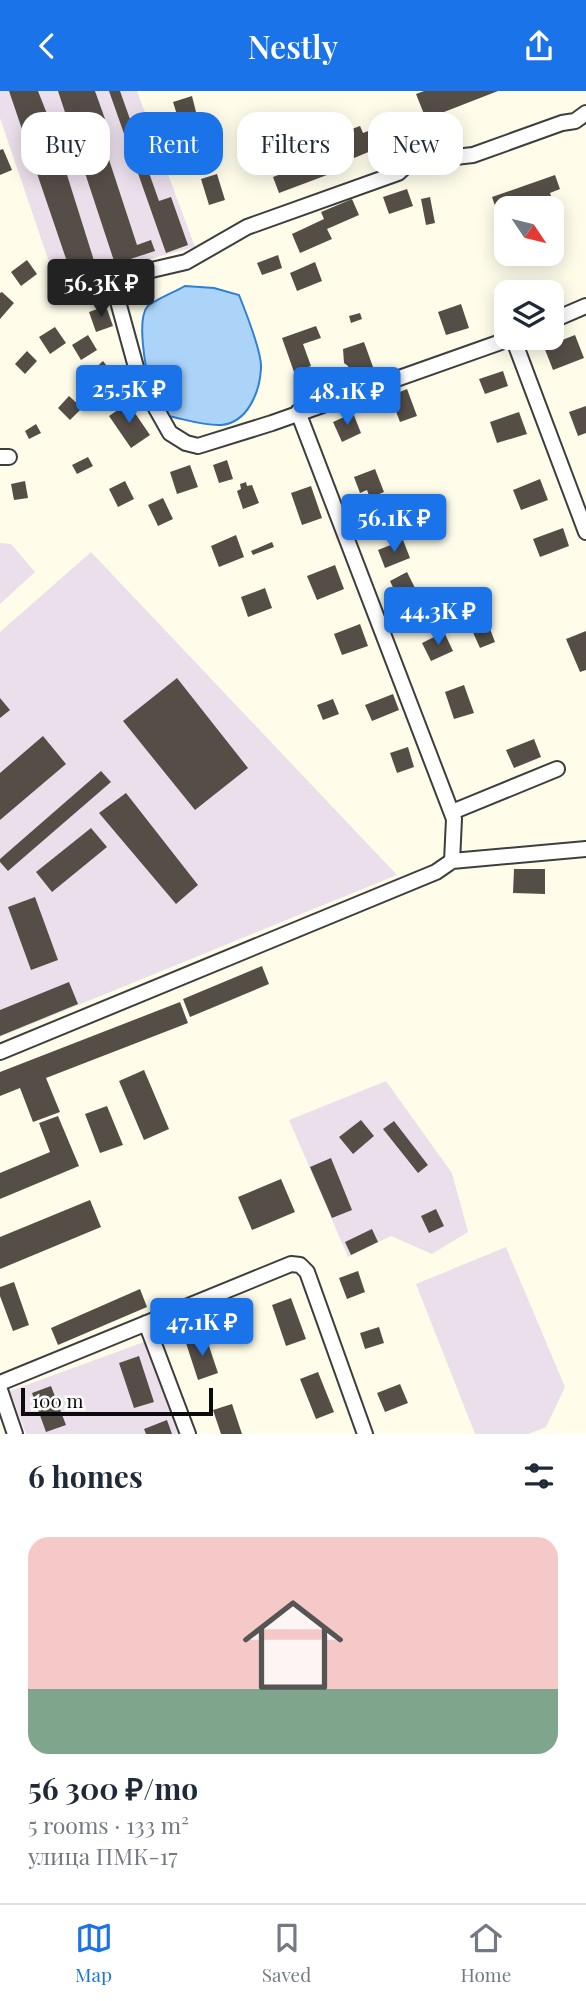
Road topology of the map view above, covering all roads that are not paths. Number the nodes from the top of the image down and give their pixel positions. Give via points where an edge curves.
1 (586, 113) edge
2 (586, 306) edge
3 (564, 315) edge
4 (494, 345) edge
5 (518, 350) edge
6 (298, 412) junction
7 (586, 532) edge
8 (557, 769) dead end
9 (452, 812) junction
10 (586, 849) edge
11 (452, 861) junction
12 (0, 1052) edge
13 (146, 1323) junction
14 (0, 1383) edge
15 (0, 1390) edge
16 (15, 1434) edge
17 (188, 1434) edge
18 (365, 1434) edge

1 - 6 street via 575,121 474,155 410,162 398,173 247,227 186,262 130,275 117,298 139,378 170,433 198,446
2 - 3 street
4 - 6 street
5 - 7 street
6 - 9 street
8 - 9 street
9 - 11 street
10 - 11 street
11 - 12 street via 436,872
13 - 14 street
13 - 17 street
13 - 18 street via 291,1264 300,1265 307,1272
15 - 16 street

